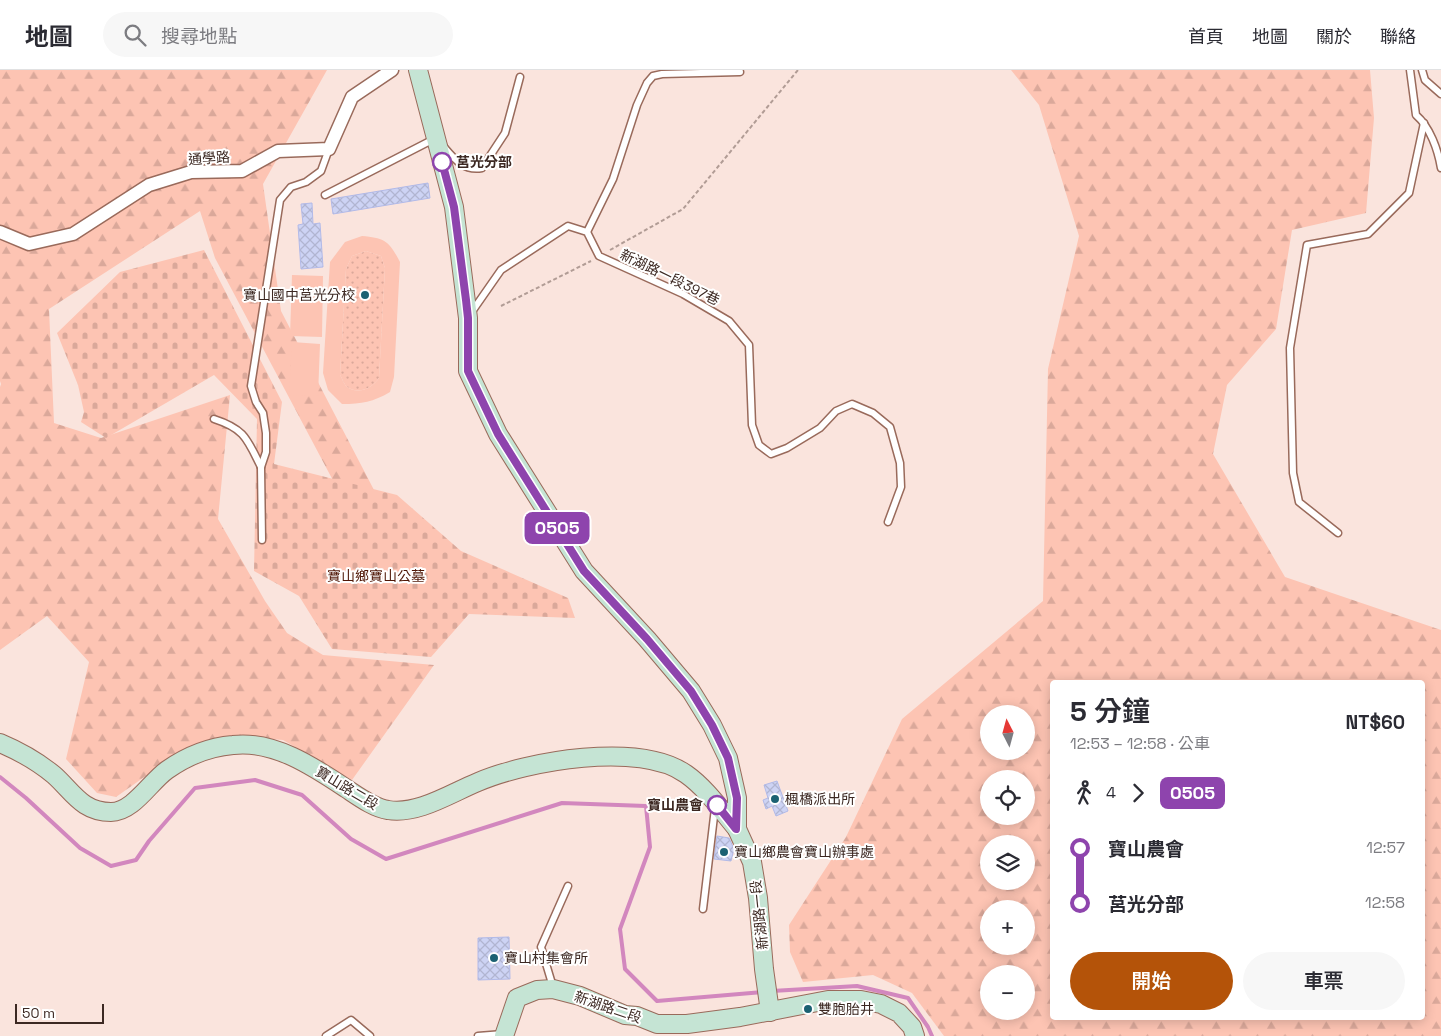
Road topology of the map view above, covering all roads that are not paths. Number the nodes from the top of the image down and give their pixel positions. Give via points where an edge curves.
1 (392, 70) edge
2 (418, 70) edge
3 (1410, 70) edge
4 (1422, 70) edge
5 (740, 72) dead end
6 (520, 77) dead end
7 (1441, 94) edge
8 (1424, 123) junction
9 (436, 138) junction
10 (329, 149) junction
11 (1441, 168) edge
12 (325, 194) dead end
13 (0, 232) edge
14 (587, 232) junction
15 (468, 318) junction
16 (214, 419) dead end
17 (261, 467) junction
18 (888, 522) dead end
19 (1338, 532) dead end
20 (262, 540) dead end
21 (0, 743) edge
22 (716, 804) junction
23 (736, 829) junction
24 (568, 886) dead end
25 (703, 909) dead end
26 (553, 989) junction
27 (770, 1012) junction
28 (913, 1033) edge
29 (504, 1035) edge
30 (326, 1036) edge
31 (370, 1036) edge
32 (478, 1036) edge

1 - 10 street via 352,97
2 - 9 street, 新湖路一段
3 - 8 lane via 1416,115
4 - 7 lane via 1425,80
5 - 14 lane via 653,76 637,105 613,179
6 - 9 lane via 505,133 482,168 472,170 456,161
8 - 11 lane
8 - 19 lane via 1409,193 1368,234 1307,245 1290,348 1293,473 1299,502
9 - 12 lane
9 - 15 street, 新湖路一段 via 454,207
10 - 13 street, 通學路 via 278,151 242,171 191,172 150,185 73,234 29,244
10 - 17 lane via 321,171 306,182 291,187 280,200 252,386 263,413 266,433 266,452
14 - 15 lane via 568,226 501,270
14 - 18 lane, 新湖路一段397巷 via 599,256 683,294 729,321 749,345 752,424 759,444 771,454 820,428 836,411 852,404 873,413 890,427 900,463 901,487
15 - 23 street, 新湖路一段 via 468,371 498,434 584,571 691,691 712,725 728,758 737,798
16 - 17 lane via 241,432
17 - 20 lane
21 - 22 street, 寶山路二段 via 21,751 53,775 84,805 113,812 128,807 166,771 188,757 234,744 271,748 295,758 386,810 416,809 486,779 522,768 607,756 640,757 669,765 685,773
22 - 23 street, 寶山路二段
22 - 25 lane
23 - 27 street, 新湖路一段 via 752,862
24 - 26 lane via 541,947
26 - 27 street, 新湖路二段 via 657,1024 688,1024
26 - 29 street, 新湖路二段 via 537,990 516,998
27 - 28 street, 新湖路二段 via 828,1000 860,1000 881,1004 899,1013
29 - 32 lane
30 - 31 lane via 351,1020

